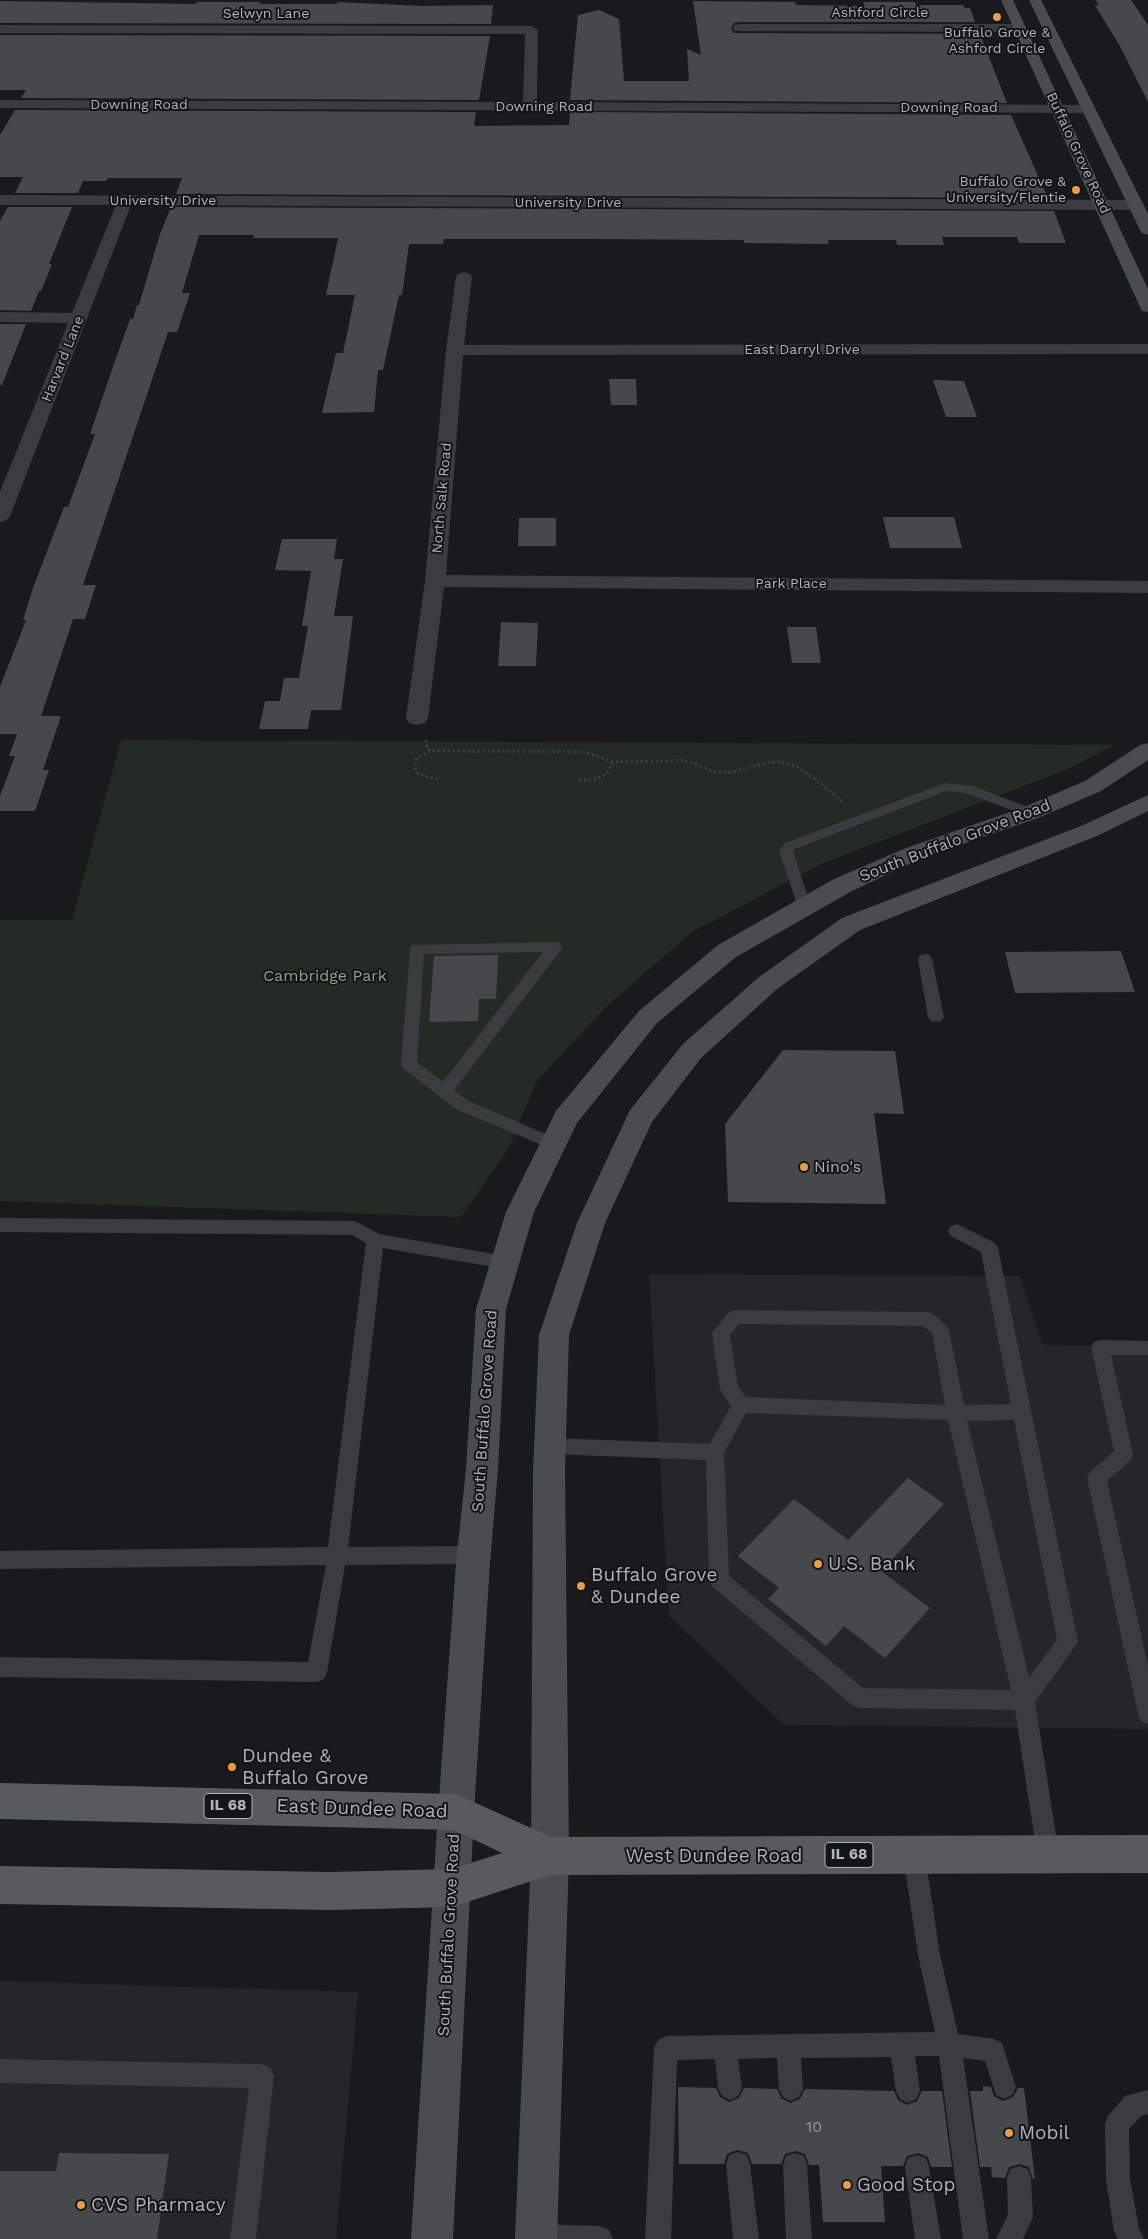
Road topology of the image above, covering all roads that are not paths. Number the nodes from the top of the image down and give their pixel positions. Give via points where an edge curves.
1 (1007, 0) edge
2 (1035, 0) edge
3 (739, 28) dead end
4 (1020, 28) junction
5 (0, 29) edge
6 (0, 104) edge
7 (530, 106) junction
8 (1057, 109) junction
9 (1088, 109) junction
10 (1094, 190) junction
11 (1129, 190) junction
12 (1148, 190) edge
13 (0, 200) edge
14 (125, 201) junction
15 (1102, 205) junction
16 (1136, 205) junction
17 (1148, 230) edge
18 (464, 277) dead end
19 (1148, 307) edge
20 (0, 317) edge
21 (80, 318) junction
22 (1148, 349) edge
23 (455, 350) junction
24 (0, 516) edge
25 (435, 581) junction
26 (1148, 587) edge
27 (417, 718) road end
28 (1148, 750) edge
29 (1148, 802) edge
30 (1030, 813) junction
31 (804, 907) junction
32 (925, 959) dead end
33 (936, 1016) dead end
34 (445, 1091) junction
35 (554, 1144) junction
36 (0, 1225) edge
37 (956, 1231) dead end
38 (375, 1240) junction
39 (505, 1262) junction
40 (1148, 1348) edge
41 (741, 1405) junction
42 (1022, 1412) junction
43 (956, 1413) junction
44 (550, 1446) junction
45 (715, 1452) junction
46 (474, 1555) junction
47 (337, 1556) junction
48 (0, 1560) edge
49 (0, 1667) edge
50 (1024, 1700) junction
51 (1148, 1714) edge
52 (0, 1801) edge
53 (456, 1812) junction
54 (1048, 1854) junction
55 (1148, 1854) edge
56 (914, 1855) junction
57 (550, 1856) junction
58 (0, 1885) edge
59 (452, 1888) junction
60 (901, 2044) junction
61 (949, 2044) junction
62 (788, 2046) junction
63 (725, 2047) junction
64 (0, 2071) edge
65 (1004, 2087) dead end
66 (730, 2088) dead end
67 (791, 2089) dead end
68 (908, 2091) dead end
69 (1148, 2102) edge
70 (738, 2164) dead end
71 (795, 2165) dead end
72 (917, 2167) dead end
73 (1019, 2178) dead end
74 (536, 2238) edge
75 (244, 2239) edge
76 (432, 2239) edge
77 (600, 2239) edge
78 (658, 2239) edge
79 (746, 2239) edge
80 (800, 2239) edge
81 (928, 2239) edge
82 (976, 2239) edge
83 (1009, 2239) edge
84 (1131, 2239) edge

1 - 4 main road, Buffalo Grove Road
2 - 9 main road, Buffalo Grove Road
3 - 4 street, Ashford Circle
4 - 8 main road, Buffalo Grove Road
5 - 7 street, Selwyn Lane via 532,30
6 - 7 street, Downing Road
7 - 8 street, Downing Road
8 - 9 street, Downing Road
8 - 10 main road, Buffalo Grove Road
9 - 11 main road, Buffalo Grove Road
10 - 11 street
10 - 15 main road, Buffalo Grove Road
11 - 12 street
11 - 16 main road, Buffalo Grove Road
13 - 14 street, University Drive
14 - 15 street, University Drive
14 - 21 street, Harvard Lane
15 - 16 street, University Drive
15 - 19 main road, Buffalo Grove Road
16 - 17 main road, Buffalo Grove Road
18 - 23 street, North Salk Road
20 - 21 street
21 - 24 street, Harvard Lane via 15,458
22 - 23 street, East Darryl Drive
23 - 25 street, North Salk Road
25 - 26 street, Park Place
25 - 27 street, North Salk Road
28 - 30 main road, South Buffalo Grove Road via 1093,786
29 - 44 main road via 1089,831 851,924 768,983 692,1051 640,1118 592,1223 554,1335
30 - 31 main road, South Buffalo Grove Road via 914,854 843,885
30 - 31 lane via 968,789 945,787 790,846 786,851
31 - 35 main road, South Buffalo Grove Road via 727,951 648,1016 566,1118
32 - 33 lane
34 - 34 lane via 486,1038 555,947 417,949 409,1064
34 - 35 lane via 462,1105
35 - 39 main road, South Buffalo Grove Road via 520,1212
36 - 38 lane via 355,1228
37 - 42 lane via 989,1248
38 - 39 lane
38 - 47 lane
39 - 46 main road, South Buffalo Grove Road via 491,1309
40 - 51 lane via 1100,1347 1124,1454 1096,1478
41 - 43 lane
41 - 43 lane via 729,1389 721,1333 735,1317 927,1319 940,1330
41 - 45 lane
42 - 43 lane
42 - 50 lane via 1068,1642
43 - 50 lane
44 - 45 lane
44 - 57 main road
45 - 50 lane via 719,1580 859,1698
46 - 47 lane
46 - 53 main road, South Buffalo Grove Road
47 - 48 lane
47 - 49 lane via 317,1672
50 - 54 lane
52 - 53 main road, East Dundee Road / IL 68
53 - 57 main road, East Dundee Road / IL 68
53 - 59 main road, South Buffalo Grove Road
54 - 55 main road, West Dundee Road / IL 68
54 - 56 main road, West Dundee Road / IL 68
56 - 57 main road, West Dundee Road / IL 68
56 - 61 lane via 929,1955
57 - 59 main road, IL 68
57 - 74 main road
58 - 59 main road, IL 68 via 329,1891
59 - 76 main road, South Buffalo Grove Road
60 - 61 lane
60 - 62 lane
60 - 68 lane
61 - 65 lane via 994,2052
61 - 82 lane
62 - 63 lane
62 - 67 lane
63 - 66 lane
63 - 78 lane via 666,2048
64 - 75 lane via 262,2076
69 - 84 lane via 1134,2105 1117,2125 1118,2179
70 - 79 lane
71 - 80 lane
72 - 81 lane
73 - 83 lane via 1021,2217
74 - 77 lane

